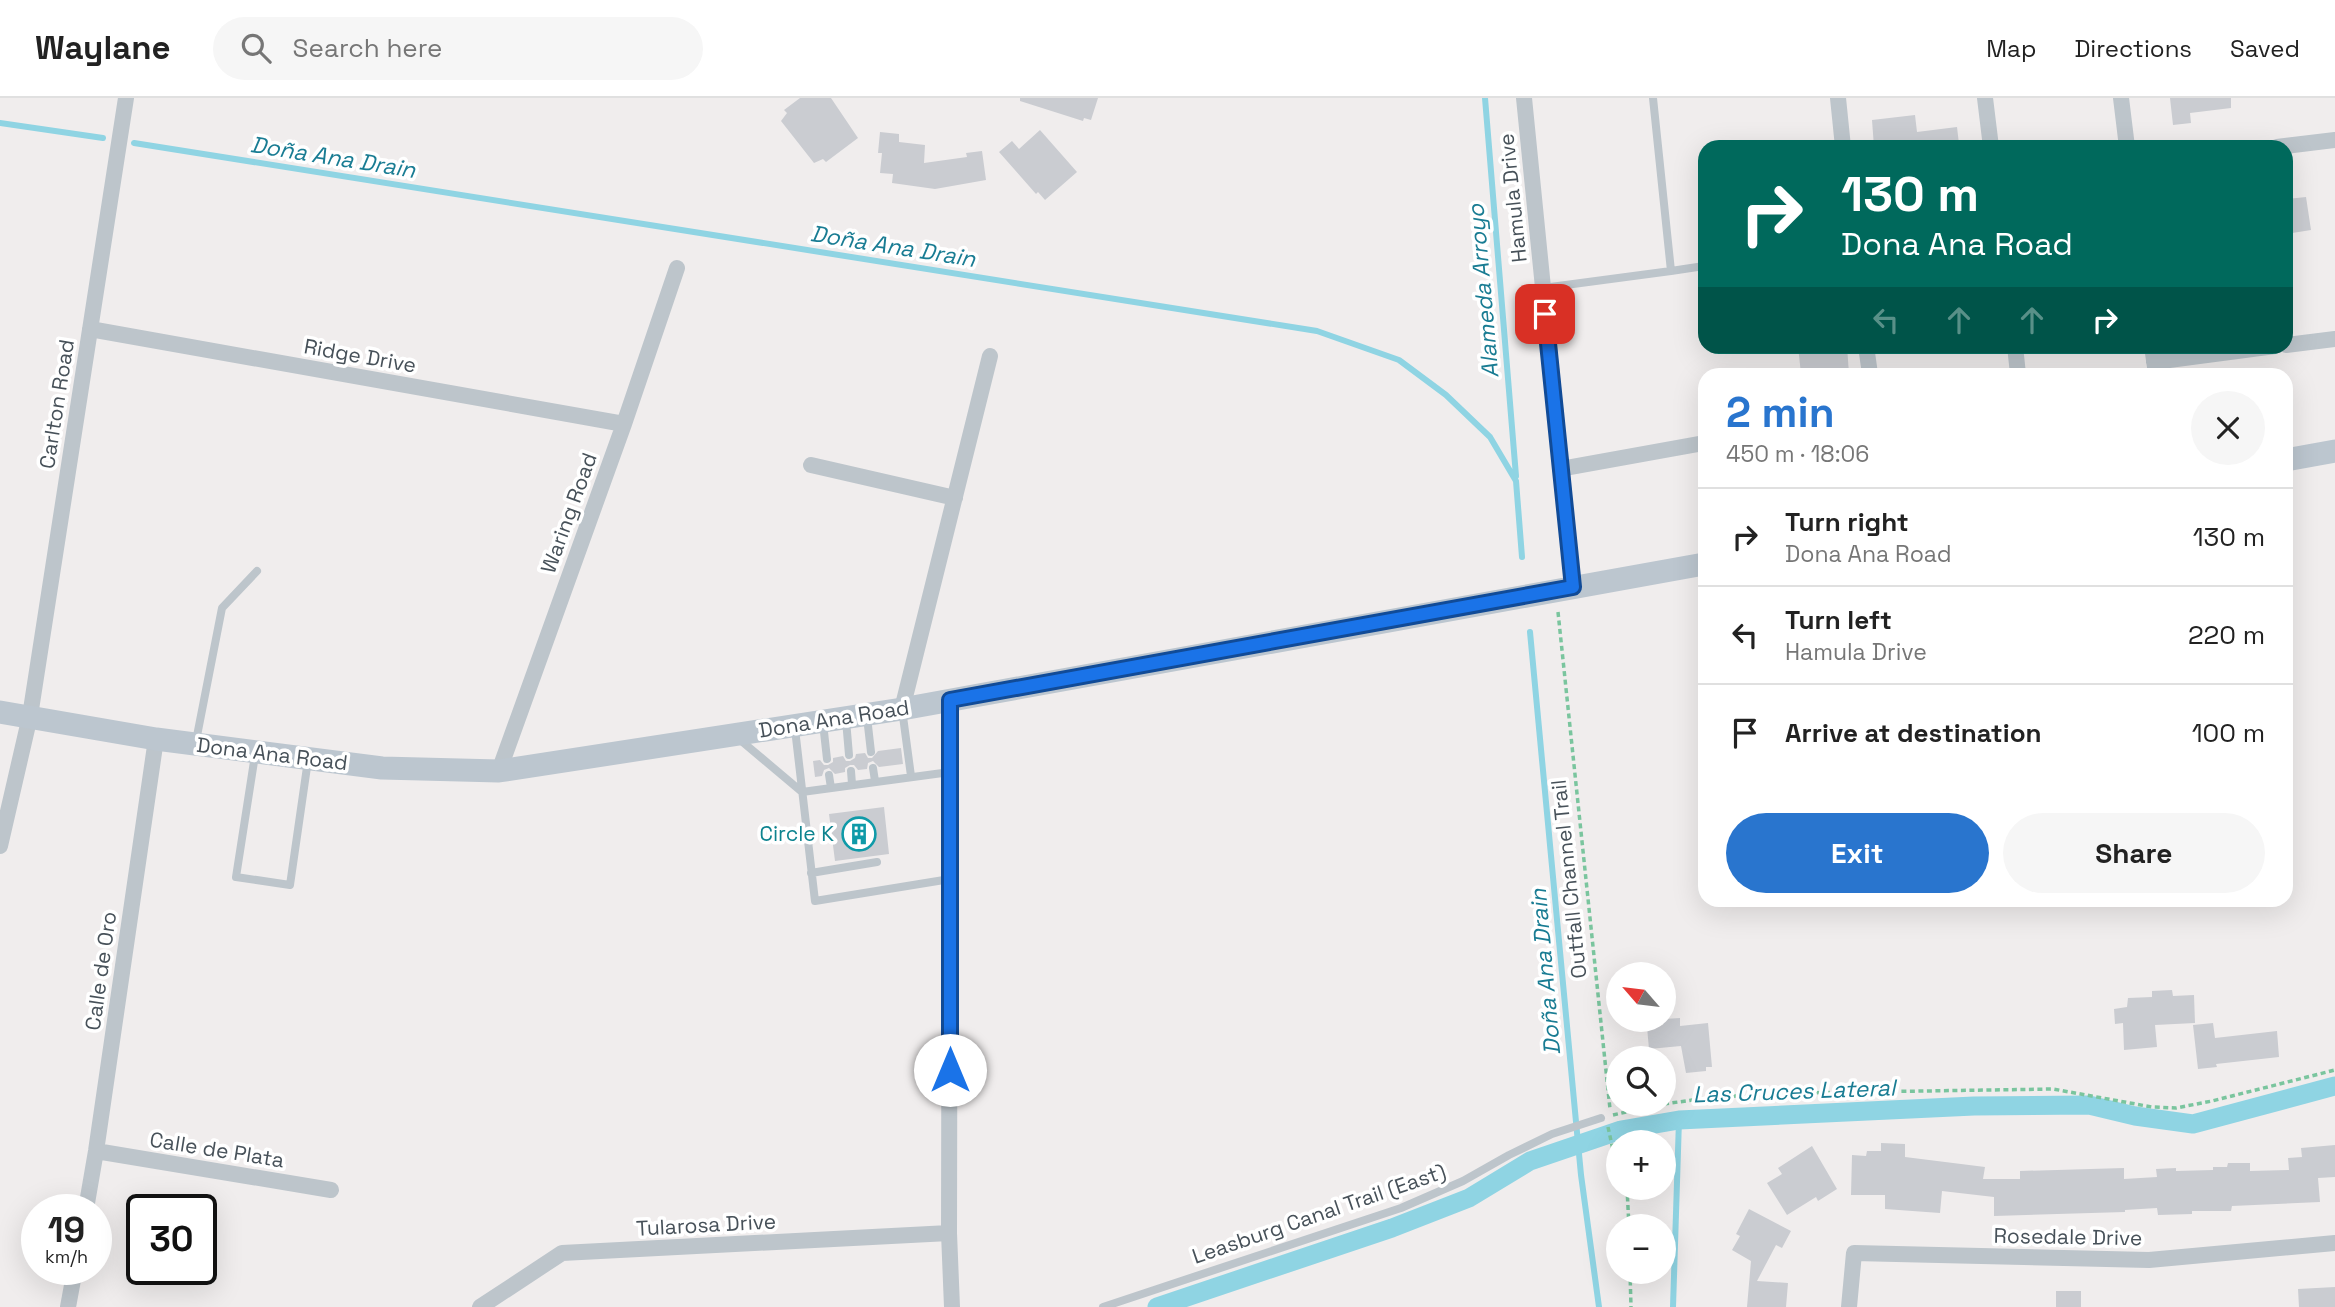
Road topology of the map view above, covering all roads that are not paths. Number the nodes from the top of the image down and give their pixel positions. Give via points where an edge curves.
1 (126, 98) edge
2 (1524, 98) edge
3 (1653, 98) edge
4 (1838, 98) edge
5 (1985, 98) edge
6 (2121, 98) edge
7 (1842, 140) edge
8 (1990, 140) edge
9 (2126, 140) edge
10 (2335, 140) edge
11 (2293, 145) edge
12 (1698, 267) edge
13 (677, 268) dead end
14 (1671, 271) junction
15 (1543, 288) junction
16 (90, 329) junction
17 (2335, 339) edge
18 (2293, 344) edge
19 (2210, 354) edge
20 (990, 356) dead end
21 (2154, 361) edge
22 (624, 424) junction
23 (1698, 444) edge
24 (2335, 451) edge
25 (2293, 459) edge
26 (811, 465) dead end
27 (1560, 468) junction
28 (955, 498) junction
29 (1698, 565) edge
30 (257, 571) dead end
31 (1564, 589) junction
32 (950, 700) junction
33 (902, 709) junction
34 (0, 712) edge
35 (30, 716) junction
36 (845, 718) junction
37 (795, 726) junction
38 (735, 735) junction
39 (156, 739) junction
40 (195, 744) junction
41 (255, 752) junction
42 (871, 752) dead end
43 (849, 755) dead end
44 (309, 759) junction
45 (827, 759) dead end
46 (873, 768) dead end
47 (499, 771) junction
48 (851, 771) dead end
49 (950, 772) junction
50 (829, 775) dead end
51 (911, 776) junction
52 (874, 781) junction
53 (852, 784) junction
54 (831, 788) junction
55 (802, 792) junction
56 (0, 846) edge
57 (877, 862) dead end
58 (811, 873) junction
59 (950, 879) junction
60 (1605, 1117) road end
61 (96, 1151) junction
62 (331, 1190) dead end
63 (89, 1194) edge
64 (950, 1234) junction
65 (2335, 1243) edge
66 (72, 1285) edge
67 (68, 1307) edge
68 (480, 1307) edge
69 (951, 1307) edge
70 (1103, 1307) edge
71 (1849, 1307) edge

1 - 16 street, Carlton Road
2 - 15 street, Hamula Drive
3 - 14 lane
4 - 7 street
5 - 8 street
6 - 9 street
10 - 11 street
12 - 14 lane
13 - 22 street, Waring Road
14 - 15 lane
15 - 27 street, Hamula Drive
16 - 22 street, Ridge Drive
16 - 35 street, Carlton Road
17 - 18 street
19 - 21 street
20 - 28 street
22 - 47 street, Waring Road
23 - 27 street
24 - 25 street
26 - 28 street
27 - 31 street, Hamula Drive
28 - 33 street
29 - 31 street, Dona Ana Road
30 - 40 lane via 222,608
31 - 32 street, Dona Ana Road
32 - 33 street, Dona Ana Road
32 - 49 street
33 - 36 street, Dona Ana Road
33 - 51 lane
34 - 35 street, Dona Ana Road
35 - 39 street, Dona Ana Road
35 - 56 street, Carlton Road
36 - 37 street, Dona Ana Road
36 - 42 lane
36 - 43 lane
36 - 45 lane
37 - 38 street, Dona Ana Road
37 - 55 lane
38 - 47 street, Dona Ana Road
38 - 55 lane
39 - 40 street, Dona Ana Road
39 - 61 street, Calle de Oro
40 - 41 street, Dona Ana Road
41 - 44 street, Dona Ana Road
41 - 44 lane via 236,877 290,886
44 - 47 street, Dona Ana Road via 382,768
46 - 52 lane
48 - 53 lane
49 - 51 lane
49 - 59 street
50 - 54 lane
51 - 52 lane
52 - 53 lane
53 - 54 lane
54 - 55 lane
55 - 58 lane
57 - 58 lane
58 - 59 lane via 815,901
59 - 64 street
60 - 70 lane, Leasburg Canal Trail (East) via 1552,1134 1401,1208
61 - 62 street, Calle de Plata
61 - 63 street, Calle de Oro
64 - 68 street, Tularosa Drive via 562,1253
64 - 69 street
65 - 71 street, Rosedale Drive via 2149,1260 1854,1253
66 - 67 street

